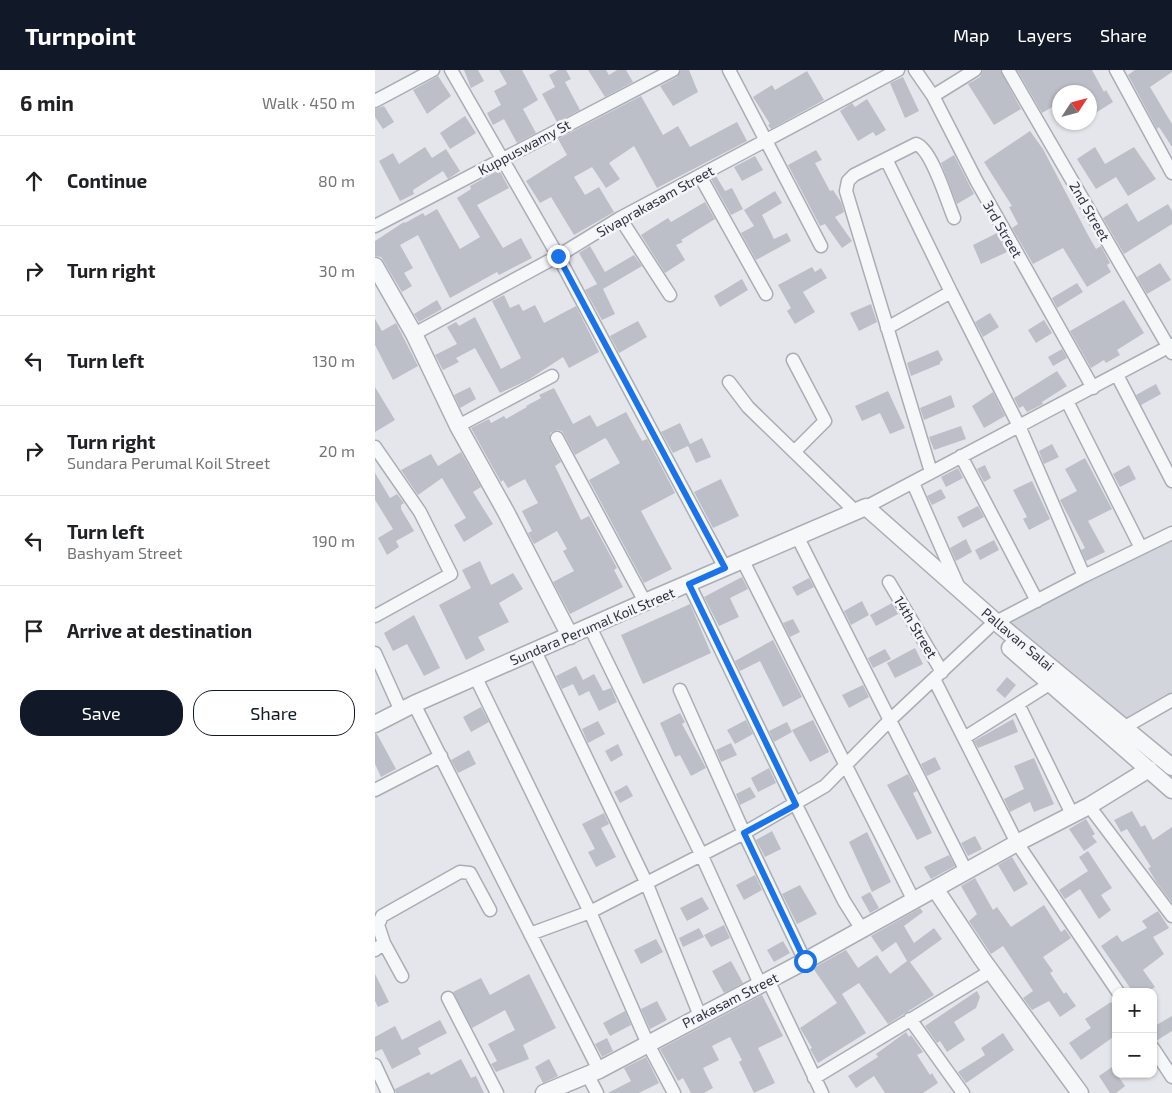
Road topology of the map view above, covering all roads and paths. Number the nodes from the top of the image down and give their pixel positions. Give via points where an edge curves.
1 (433, 70) edge
2 (451, 70) edge
3 (673, 70) edge
4 (729, 70) edge
5 (898, 70) edge
6 (915, 70) edge
7 (975, 70) edge
8 (1008, 70) edge
9 (1116, 70) edge
10 (933, 96) junction
11 (375, 101) edge
12 (766, 140) junction
13 (503, 158) junction
14 (886, 159) junction
15 (1172, 173) edge
16 (700, 176) junction
17 (620, 218) junction
18 (954, 218) dead end
19 (375, 226) edge
20 (821, 246) dead end
21 (558, 256) junction
22 (375, 266) edge
23 (951, 292) junction
24 (766, 294) dead end
25 (670, 295) dead end
26 (887, 328) junction
27 (414, 334) junction
28 (1171, 348) edge
29 (793, 360) dead end
30 (1117, 375) junction
31 (552, 376) dead end
32 (729, 382) dead end
33 (1093, 388) junction
34 (1067, 401) junction
35 (458, 426) junction
36 (1019, 426) junction
37 (557, 438) dead end
38 (375, 447) edge
39 (794, 452) junction
40 (961, 456) junction
41 (931, 472) junction
42 (1172, 482) edge
43 (913, 483) junction
44 (861, 510) junction
45 (1172, 533) edge
46 (797, 536) junction
47 (1141, 548) junction
48 (743, 561) junction
49 (725, 568) junction
50 (1084, 576) junction
51 (889, 582) dead end
52 (689, 584) junction
53 (960, 590) junction
54 (1037, 601) junction
55 (645, 602) junction
56 (375, 616) edge
57 (992, 625) junction
58 (590, 627) junction
59 (570, 636) junction
60 (535, 651) junction
61 (375, 652) edge
62 (938, 675) junction
63 (475, 678) junction
64 (1051, 683) junction
65 (680, 690) dead end
66 (1172, 700) edge
67 (1019, 706) junction
68 (408, 707) junction
69 (890, 720) junction
70 (375, 724) edge
71 (1125, 727) junction
72 (964, 738) junction
73 (441, 756) junction
74 (845, 767) junction
75 (1172, 768) edge
76 (1149, 769) junction
77 (375, 790) edge
78 (1172, 790) edge
79 (796, 805) junction
80 (1089, 806) junction
81 (1072, 814) junction
82 (744, 833) junction
83 (1017, 843) junction
84 (701, 854) junction
85 (966, 871) junction
86 (646, 882) junction
87 (936, 890) junction
88 (914, 901) junction
89 (490, 910) dead end
90 (590, 912) junction
91 (1172, 916) edge
92 (861, 928) junction
93 (530, 934) junction
94 (379, 946) edge
95 (805, 961) junction
96 (991, 971) junction
97 (402, 976) dead end
98 (764, 982) junction
99 (1114, 988) edge
100 (448, 998) dead end
101 (700, 1016) junction
102 (910, 1019) junction
103 (647, 1042) junction
104 (1157, 1054) edge
105 (375, 1065) edge
106 (593, 1072) junction
107 (1172, 1077) edge
108 (814, 1078) junction
109 (388, 1093) edge
110 (497, 1093) edge
111 (544, 1093) edge
112 (597, 1093) edge
113 (673, 1093) edge
114 (822, 1093) edge
115 (963, 1093) edge
116 (1080, 1093) edge

1 - 11 street
2 - 13 street
3 - 13 street, Kuppuswamy St
4 - 12 street
5 - 12 street, Sivaprakasam Street
6 - 10 street, 3rd Street
7 - 10 street
8 - 28 street, 2nd Street
9 - 15 street
10 - 33 street, 3rd Street via 976,180
12 - 16 street, Sivaprakasam Street
12 - 20 street
13 - 19 street, Kuppuswamy St
13 - 21 street
14 - 18 street via 916,144 925,148
14 - 23 street
14 - 26 street via 854,175 848,181 846,191
16 - 17 street, Sivaprakasam Street
16 - 24 street
17 - 21 street, Sivaprakasam Street
17 - 25 street
21 - 27 street, Sivaprakasam Street
21 - 49 street
22 - 27 street
23 - 26 street
23 - 36 street
26 - 41 street
27 - 35 street
28 - 30 street
29 - 39 street via 825,421
30 - 33 street
30 - 42 street
31 - 35 street
32 - 39 street via 747,407
33 - 34 street
34 - 36 street
34 - 47 street
35 - 59 street
36 - 40 street
36 - 50 street
37 - 55 street
38 - 56 street via 420,512 451,574
39 - 44 street
40 - 41 street
40 - 54 street
41 - 43 street
43 - 44 street
43 - 53 street
44 - 46 street, Sundara Perumal Koil Street
44 - 53 street, Pallavan Salai
44 - 57 street
45 - 47 street
46 - 48 street, Sundara Perumal Koil Street
46 - 69 street
47 - 50 street
48 - 49 street, Sundara Perumal Koil Street
48 - 74 street
49 - 52 street, Sundara Perumal Koil Street
50 - 54 street
51 - 62 street, 14th Street
52 - 55 street, Sundara Perumal Koil Street
52 - 79 street
53 - 57 street, Pallavan Salai
54 - 57 street
55 - 58 street, Sundara Perumal Koil Street
57 - 62 street
57 - 64 street
57 - 71 street, Pallavan Salai
58 - 59 street, Sundara Perumal Koil Street
58 - 84 street
59 - 60 street, Sundara Perumal Koil Street
60 - 63 street, Sundara Perumal Koil Street
60 - 86 street
61 - 68 street
62 - 69 street
62 - 72 street, 14th Street
63 - 68 street, Sundara Perumal Koil Street
63 - 90 street
64 - 67 street
64 - 76 street
65 - 82 street
66 - 71 street
67 - 72 street
67 - 81 street
68 - 70 street, Sundara Perumal Koil Street
68 - 73 street
69 - 74 street
69 - 85 street
71 - 75 street, Pallavan Salai
72 - 83 street, 14th Street
73 - 77 street
73 - 93 street
74 - 79 street via 825,786
74 - 88 street
76 - 78 street
76 - 80 street, Prakasam Street
79 - 82 street
79 - 92 street
80 - 81 street, Prakasam Street
80 - 91 street
81 - 83 street, Prakasam Street
82 - 84 street
82 - 95 street
83 - 85 street, Prakasam Street
83 - 99 street, 14th Street
84 - 86 street
84 - 98 street
85 - 87 street, Prakasam Street
86 - 90 street
86 - 101 street
87 - 88 street, Prakasam Street
87 - 96 street
88 - 92 street, Prakasam Street
89 - 94 street via 470,872 460,872 382,916 378,925
90 - 93 street
90 - 103 street
92 - 95 street, Prakasam Street
93 - 106 street
94 - 97 street
95 - 98 street, Prakasam Street
96 - 102 street
96 - 116 street
98 - 101 street, Prakasam Street
98 - 108 street
100 - 110 street
101 - 103 street, Prakasam Street
102 - 108 street
102 - 115 street
103 - 106 street, Prakasam Street
103 - 113 street
104 - 107 street
105 - 109 street
106 - 111 street, Prakasam Street
106 - 112 street
108 - 114 street

